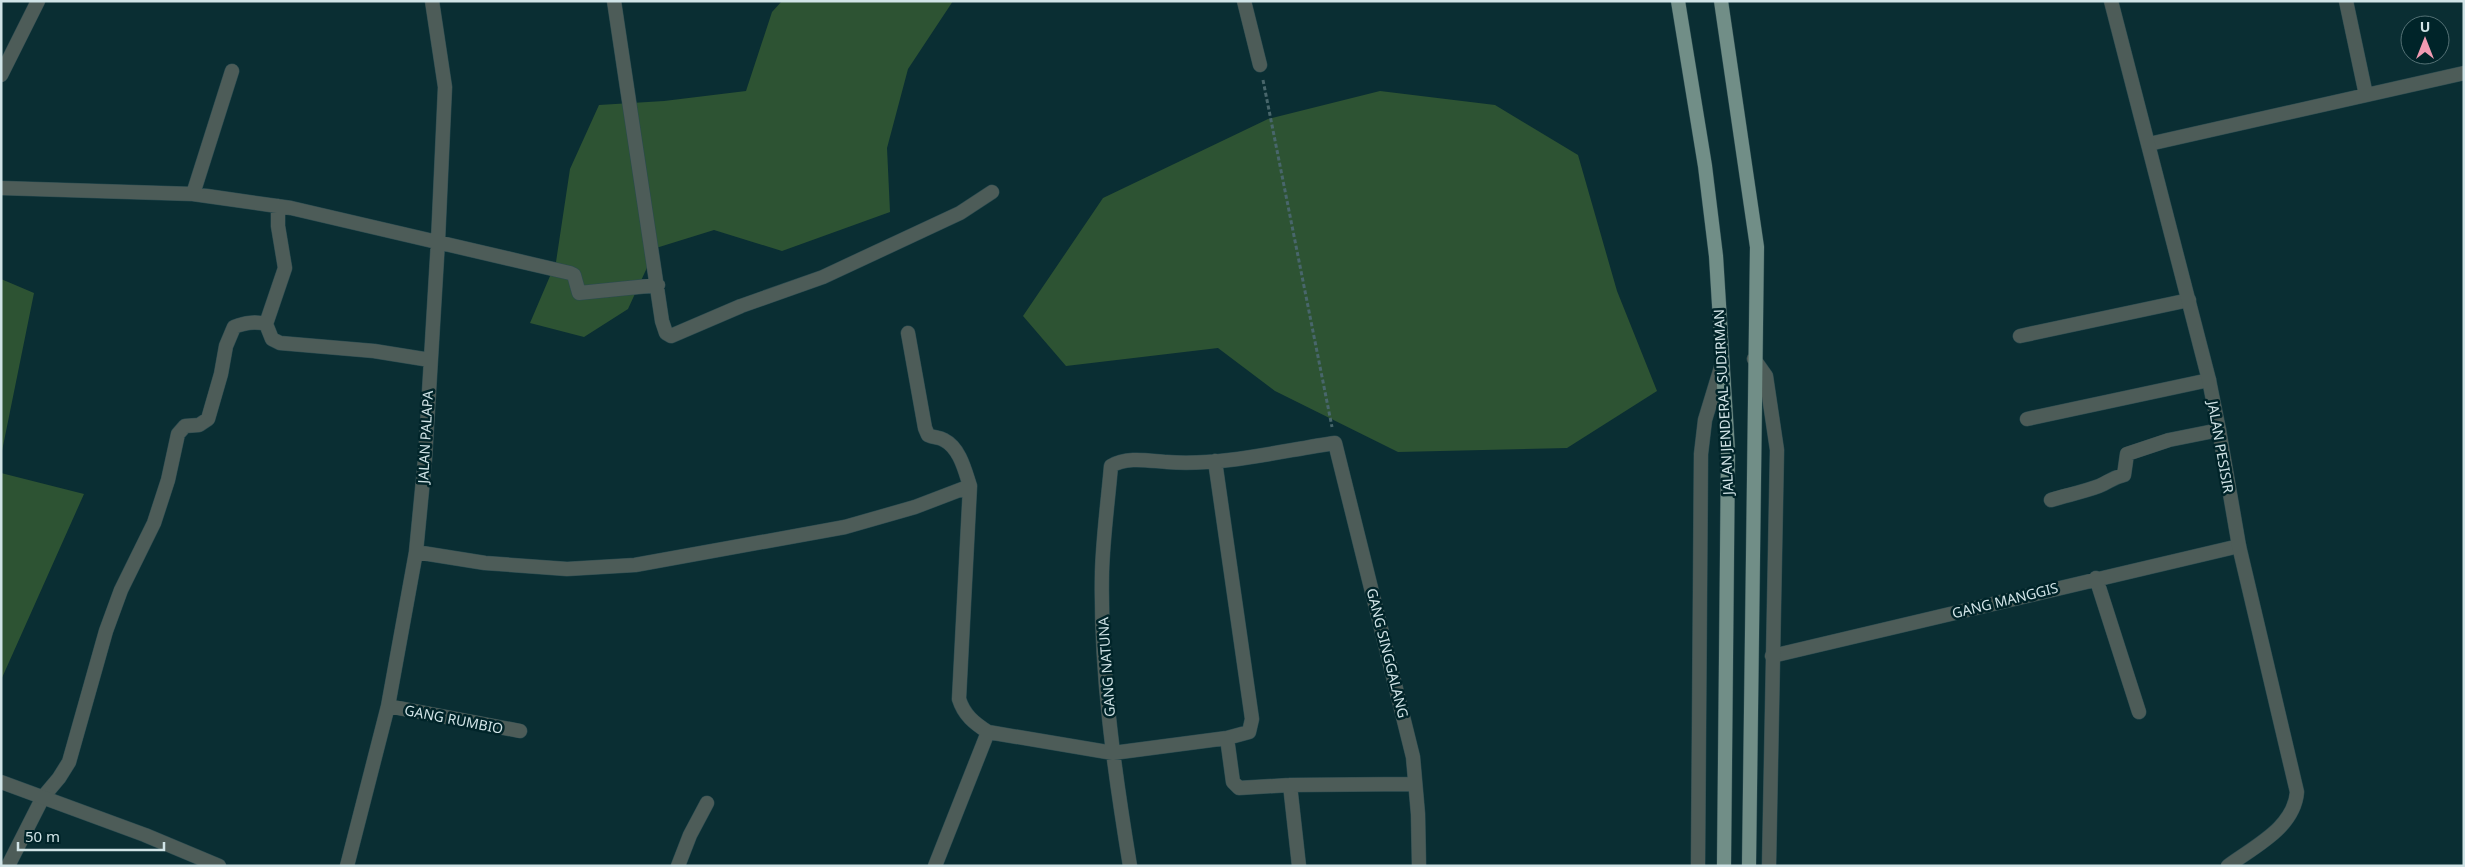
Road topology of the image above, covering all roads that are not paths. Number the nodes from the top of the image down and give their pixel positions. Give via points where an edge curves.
1 (38, 1) edge
2 (432, 1) edge
3 (614, 1) edge
4 (1244, 1) edge
5 (1678, 1) edge
6 (1721, 1) edge
7 (2111, 1) edge
8 (2346, 1) edge
9 (1260, 65) road end
10 (232, 71) dead end
11 (2464, 73) edge
12 (1, 75) edge
13 (2366, 95) junction
14 (2149, 144) junction
15 (1, 188) edge
16 (992, 192) dead end
17 (193, 194) junction
18 (278, 206) junction
19 (438, 241) junction
20 (658, 285) junction
21 (2189, 300) junction
22 (266, 324) junction
23 (908, 333) dead end
24 (2020, 336) dead end
25 (1754, 359) junction
26 (430, 360) junction
27 (1722, 363) junction
28 (2209, 380) junction
29 (2027, 419) dead end
30 (2219, 430) junction
31 (1215, 460) junction
32 (970, 486) junction
33 (2051, 500) dead end
34 (2239, 546) junction
35 (416, 552) junction
36 (2096, 578) junction
37 (1772, 656) junction
38 (388, 706) junction
39 (2139, 712) dead end
40 (520, 732) dead end
41 (988, 732) junction
42 (1227, 738) junction
43 (1113, 753) junction
44 (1, 782) edge
45 (1415, 784) junction
46 (1290, 785) junction
47 (43, 797) junction
48 (707, 803) dead end
49 (8, 866) edge
50 (219, 866) edge
51 (347, 866) edge
52 (678, 866) edge
53 (935, 866) edge
54 (1130, 866) edge
55 (1299, 866) edge
56 (1419, 866) edge
57 (1698, 866) edge
58 (1724, 866) edge
59 (1749, 866) edge
60 (1769, 866) edge
61 (2228, 866) edge

1 - 12 street
2 - 19 street, JALAN PALAPA via 445,87
3 - 20 street
4 - 9 street
5 - 27 main road, JALAN JENDERAL SUDIRMAN via 1716,256
6 - 25 main road, JALAN JENDERAL SUDIRMAN via 1757,247
7 - 14 street, JALAN PESISIR
8 - 13 street
10 - 17 street
11 - 13 street
13 - 14 street
14 - 21 street, JALAN PESISIR
15 - 17 street
16 - 20 street via 960,213 823,277 740,306 671,336 666,334 662,320
17 - 18 street
18 - 19 street
18 - 22 street via 285,268
19 - 20 street via 572,274 579,293
19 - 26 street, JALAN PALAPA
21 - 24 street
21 - 28 street, JALAN PESISIR
22 - 26 street via 272,339 280,343 374,351
22 - 47 street via 247,322 234,327 226,346 208,419 180,430 154,523 121,590 106,631 69,762
23 - 32 street via 926,432 945,440 953,448
25 - 37 street via 1766,376 1777,450
25 - 59 main road, JALAN JENDERAL SUDIRMAN
26 - 35 street, JALAN PALAPA
27 - 57 street via 1705,420 1701,454
27 - 58 main road, JALAN JENDERAL SUDIRMAN via 1728,450
28 - 29 street
28 - 30 street, JALAN PESISIR
30 - 33 street via 2169,440 2127,454 2124,475 2110,478 2092,489
30 - 34 street, JALAN PESISIR
31 - 42 street via 1252,720 1250,732
31 - 43 street, GANG NATUNA via 1179,463 1139,460 1118,462 1112,466 1102,571 1104,665
31 - 45 street, GANG SINGGALANG via 1335,443 1402,706
32 - 35 street via 845,527 636,565 567,569 485,563
32 - 41 street via 959,699 965,714
34 - 36 street, GANG MANGGIS
34 - 61 street, JALAN PESISIR via 2297,792 2296,805 2286,822
35 - 38 street, JALAN PALAPA
36 - 37 street, GANG MANGGIS
36 - 39 street
37 - 60 street
38 - 40 street, GANG RUMBIO
38 - 51 street, JALAN PALAPA
41 - 43 street
41 - 53 street
42 - 43 street
42 - 46 street via 1234,785 1245,788
43 - 54 street, GANG NATUNA
44 - 47 street
45 - 46 street
45 - 56 street, GANG SINGGALANG
46 - 55 street
47 - 49 street
47 - 50 street
48 - 52 street

